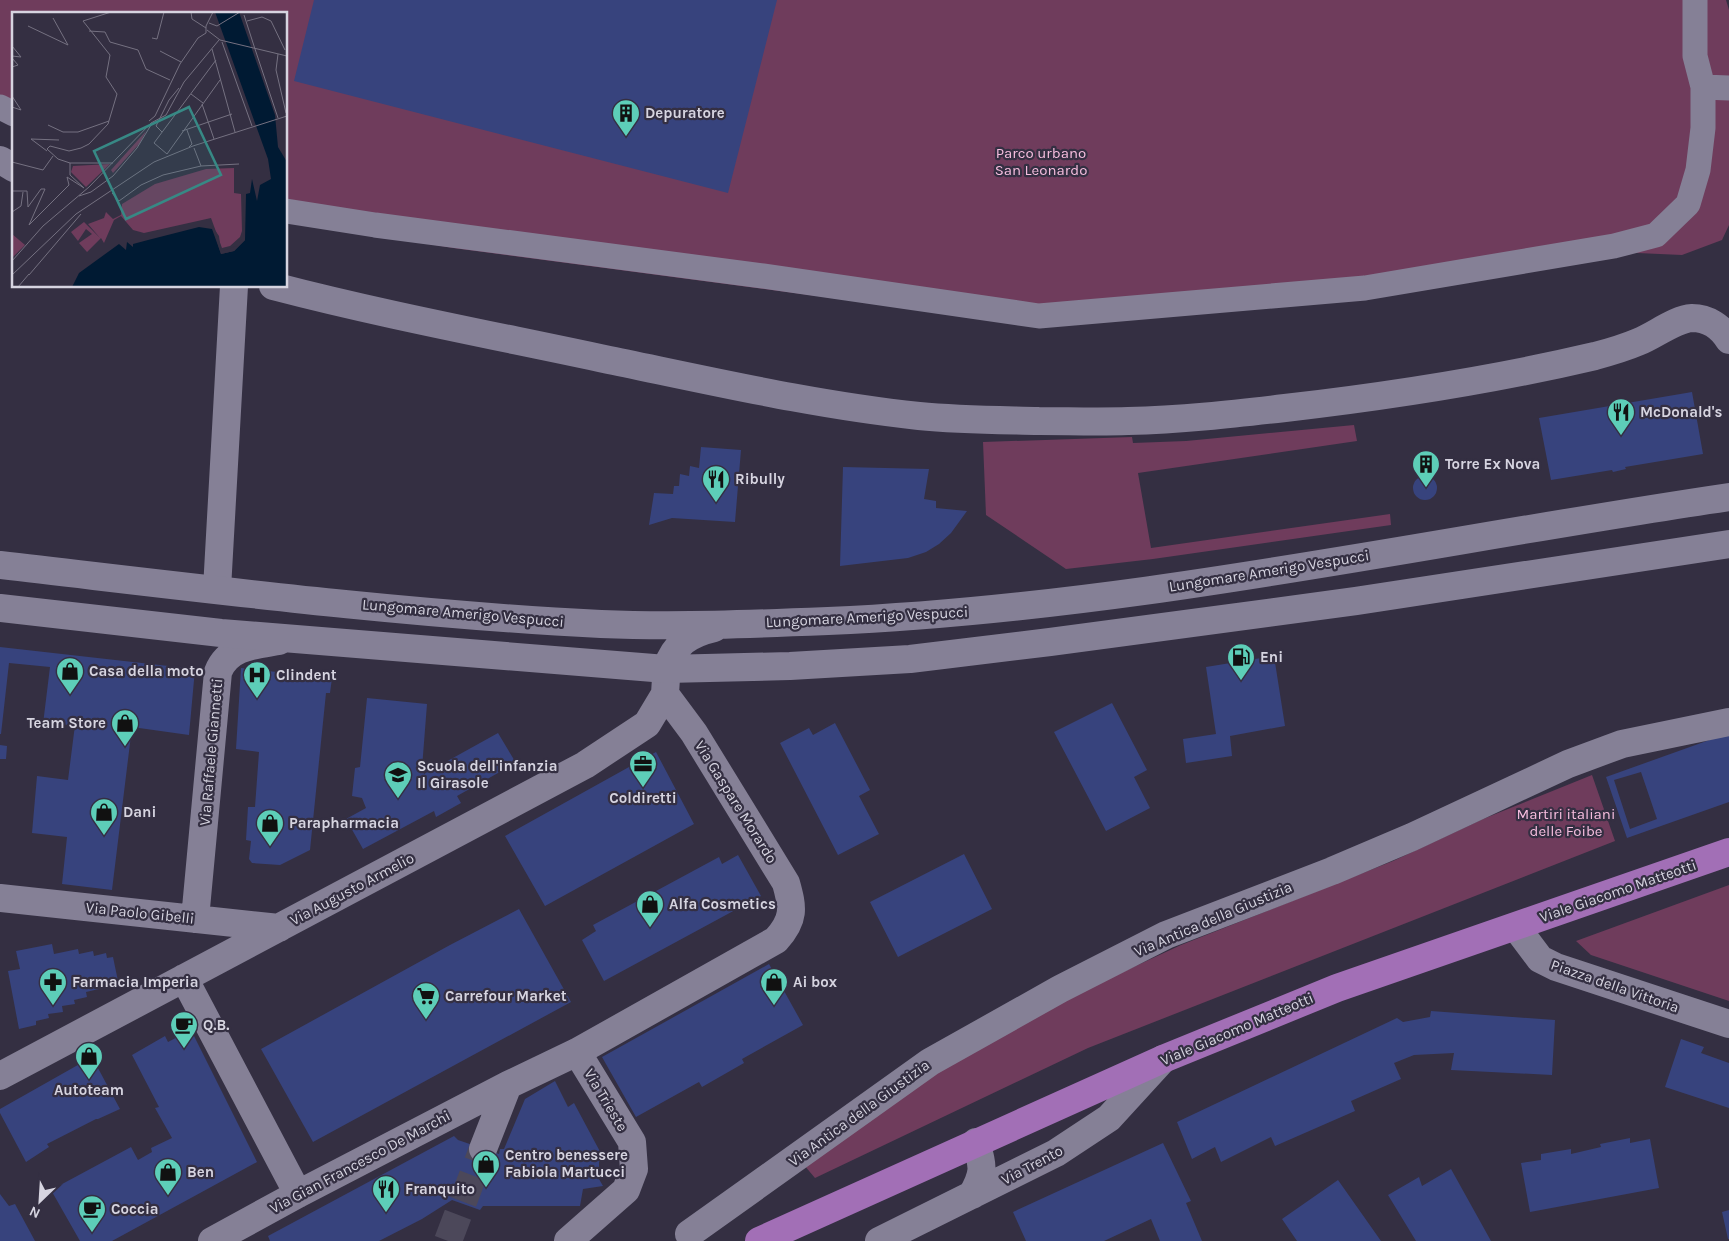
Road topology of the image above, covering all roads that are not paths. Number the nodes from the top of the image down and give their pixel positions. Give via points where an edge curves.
1 (1695, 0) edge
2 (1703, 88) junction
3 (1729, 88) edge
4 (0, 107) edge
5 (12, 113) edge
6 (0, 160) edge
7 (12, 167) edge
8 (288, 211) edge
9 (234, 288) edge
10 (281, 288) edge
11 (1729, 340) edge
12 (1729, 497) edge
13 (1729, 544) edge
14 (0, 565) edge
15 (217, 589) junction
16 (0, 608) edge
17 (142, 624) junction
18 (604, 624) junction
19 (730, 624) junction
20 (293, 639) junction
21 (666, 681) junction
22 (1729, 722) edge
23 (1729, 852) edge
24 (0, 898) edge
25 (791, 917) joint
26 (195, 919) junction
27 (1516, 927) junction
28 (279, 928) junction
29 (184, 978) junction
30 (1729, 1024) edge
31 (577, 1052) junction
32 (1163, 1059) junction
33 (0, 1076) edge
34 (508, 1085) junction
35 (976, 1142) junction
36 (483, 1149) tunnel mouth
37 (298, 1194) junction
38 (972, 1195) junction
39 (689, 1234) dead end
40 (212, 1241) edge
41 (568, 1241) edge
42 (759, 1241) edge
43 (879, 1241) edge

1 - 2 street via 1695,56
2 - 3 street
2 - 8 street via 1698,170 1688,204 1656,235 1614,246 1346,290 1039,316
4 - 5 street
6 - 7 street
9 - 15 street
10 - 11 street via 738,388 863,409 960,420 1130,422 1363,399 1466,382 1614,351 1692,318 1716,325
12 - 19 street, Lungomare Amerigo Vespucci via 1285,570 1010,609
13 - 21 street via 1050,642 910,659 790,666
14 - 15 street, Lungomare Amerigo Vespucci
15 - 17 street via 203,612 190,618
15 - 18 street, Lungomare Amerigo Vespucci via 418,612
16 - 17 street
17 - 20 street
18 - 19 street, Lungomare Amerigo Vespucci
18 - 21 street, Via Gaspare Morardo via 629,630 654,645 660,654
19 - 21 street, Via Augusto Armelio via 702,631 677,646 671,655
20 - 21 street
20 - 26 street, Via Raffaele Giannetti via 247,647 230,654 218,672
21 - 25 street, Via Gaspare Morardo via 694,734 786,883
21 - 28 street, Via Augusto Armelio via 647,724 585,765
22 - 39 street, Via Antica della Giustizia via 1619,736 1568,764 1403,841 1166,936 1060,989 930,1062
23 - 27 main road, Viale Giacomo Matteotti
24 - 26 street, Via Paolo Gibelli
25 - 31 street, Via Gian Francesco De Marchi via 776,940
26 - 28 street, Via Paolo Gibelli
27 - 30 street, Piazza della Vittoria via 1540,959 1556,967
27 - 32 main road, Viale Giacomo Matteotti via 1336,988
28 - 29 street, Via Augusto Armelio
29 - 33 street, Via Augusto Armelio
29 - 37 street
31 - 34 street, Via Gian Francesco De Marchi
31 - 41 street, Via Trieste via 632,1142 634,1169 626,1190
32 - 35 main road, Viale Giacomo Matteotti
32 - 38 street, Via Trento via 1109,1118 1056,1153
34 - 36 street
34 - 37 street, Via Gian Francesco De Marchi
35 - 38 street via 982,1165 981,1179
35 - 42 main road, Viale Giacomo Matteotti
37 - 40 street, Via Gian Francesco De Marchi
38 - 43 street, Via Trento

